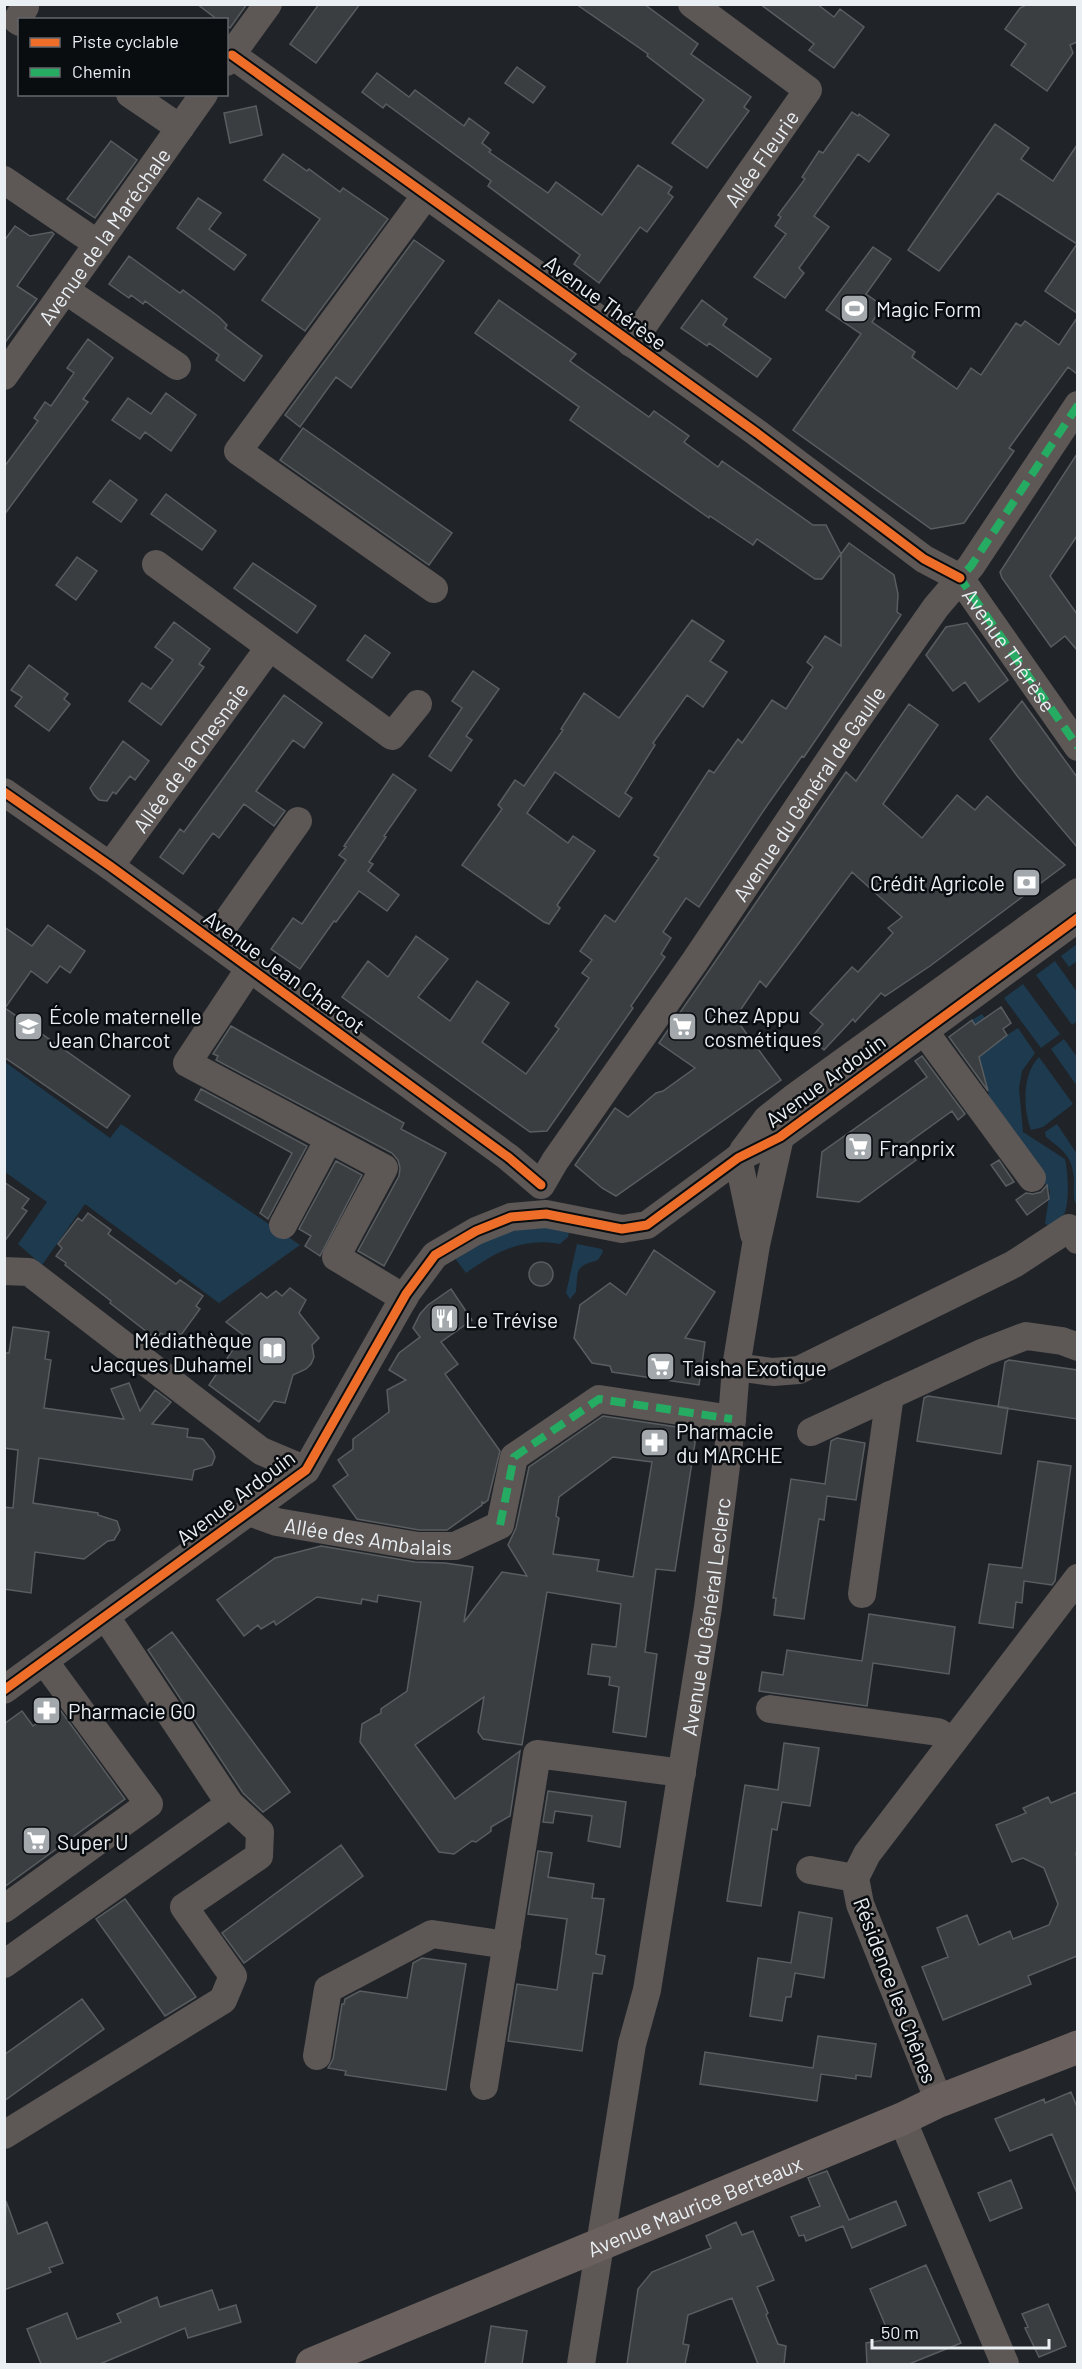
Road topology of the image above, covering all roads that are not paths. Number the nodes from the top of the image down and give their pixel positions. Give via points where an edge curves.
1 (268, 4) edge
2 (692, 4) edge
3 (229, 59) edge
4 (133, 96) edge
5 (203, 96) edge
6 (180, 128) junction
7 (4, 180) edge
8 (426, 195) junction
9 (98, 244) junction
10 (66, 290) junction
11 (631, 342) junction
12 (177, 366) dead end
13 (4, 376) edge
14 (1077, 405) edge
15 (156, 564) dead end
16 (960, 578) junction
17 (434, 589) dead end
18 (269, 648) junction
19 (418, 704) dead end
20 (1077, 747) edge
21 (4, 792) edge
22 (298, 821) dead end
23 (110, 866) junction
24 (1077, 892) edge
25 (1077, 918) edge
26 (213, 941) junction
27 (250, 968) junction
28 (924, 1031) junction
29 (780, 1137) junction
30 (329, 1139) junction
31 (738, 1158) junction
32 (1032, 1178) dead end
33 (541, 1185) junction
34 (511, 1217) junction
35 (578, 1220) junction
36 (284, 1225) dead end
37 (1077, 1240) edge
38 (756, 1245) junction
39 (4, 1271) edge
40 (404, 1298) junction
41 (1077, 1347) edge
42 (736, 1367) junction
43 (890, 1395) junction
44 (732, 1419) junction
45 (811, 1432) dead end
46 (306, 1470) junction
47 (249, 1512) junction
48 (1077, 1578) edge
49 (862, 1594) dead end
50 (106, 1617) junction
51 (44, 1661) junction
52 (4, 1690) edge
53 (770, 1708) dead end
54 (953, 1741) junction
55 (682, 1773) junction
56 (230, 1804) junction
57 (810, 1870) dead end
58 (855, 1878) junction
59 (4, 1909) edge
60 (507, 1945) junction
61 (4, 1964) edge
62 (1077, 2047) edge
63 (317, 2056) dead end
64 (484, 2086) dead end
65 (939, 2101) junction
66 (902, 2119) junction
67 (4, 2135) edge
68 (608, 2240) junction
69 (312, 2364) edge
70 (581, 2364) edge
71 (1005, 2364) edge

1 - 3 street
2 - 11 street, Allée Fleurie via 808,90
3 - 8 street, Avenue Thérèse
4 - 6 street
5 - 6 street, Avenue de la Maréchale
6 - 9 street, Avenue de la Maréchale
7 - 9 street
8 - 11 street, Avenue Thérèse
8 - 17 street via 238,451
9 - 10 street, Avenue de la Maréchale
10 - 12 street
10 - 13 street, Avenue de la Maréchale
11 - 16 street, Avenue Thérèse via 924,559
14 - 16 street, Avenue du Général de Gaulle
15 - 18 street
16 - 20 street, Avenue Thérèse
16 - 33 street, Avenue du Général de Gaulle via 851,728
18 - 19 street via 392,736
18 - 23 street, Allée de la Chesnaie
21 - 23 street, Avenue Jean Charcot
22 - 26 street
23 - 26 street, Avenue Jean Charcot
24 - 31 street, Avenue Ardouin via 796,1096 767,1119
25 - 28 street, Avenue Ardouin
26 - 27 street, Avenue Jean Charcot
27 - 30 street via 188,1063
27 - 33 street, Avenue Jean Charcot
28 - 29 street, Avenue Ardouin
28 - 32 street
29 - 31 street, Avenue Ardouin
29 - 38 street, Avenue du Général Leclerc
30 - 36 street
30 - 40 street via 384,1168 336,1257
31 - 35 street, Avenue Ardouin via 647,1225 621,1228
31 - 38 street, Avenue du Général Leclerc
33 - 34 street, Avenue Ardouin
33 - 35 street
34 - 35 street, Avenue Ardouin via 546,1214
34 - 40 street, Avenue Ardouin via 476,1231 435,1255
37 - 42 street via 1069,1228 1014,1264 799,1370 773,1372
38 - 42 street, Avenue du Général Leclerc
39 - 46 street via 29,1272 261,1451
40 - 46 street, Avenue Ardouin
41 - 43 street via 1026,1336
42 - 44 street, Avenue du Général Leclerc
43 - 45 street
43 - 49 street
44 - 47 street, Allée des Ambalais via 599,1399 514,1457 500,1525 455,1546 418,1546 277,1522
44 - 55 street, Avenue du Général Leclerc
46 - 47 street, Avenue Ardouin
47 - 50 street, Avenue Ardouin
48 - 54 street, Résidence les Chênes
50 - 51 street, Avenue Ardouin
50 - 56 street
51 - 52 street, Avenue Ardouin
51 - 59 street via 148,1804
53 - 54 street via 938,1732
54 - 58 street, Résidence les Chênes via 867,1854
55 - 60 street via 537,1754
55 - 68 street, Avenue du Général Leclerc via 647,1990 632,2044
56 - 61 street
56 - 67 street via 260,1832 260,1856 184,1907 233,1976 223,2000
57 - 58 street, Résidence les Chênes
58 - 65 street, Résidence les Chênes via 860,1904
60 - 63 street via 432,1934 328,1989
60 - 64 street
62 - 65 main road, Avenue Maurice Berteaux
65 - 66 main road, Avenue Maurice Berteaux
66 - 68 main road, Avenue Maurice Berteaux
66 - 71 street
68 - 69 main road, Avenue Maurice Berteaux
68 - 70 street, Avenue du Général Leclerc

